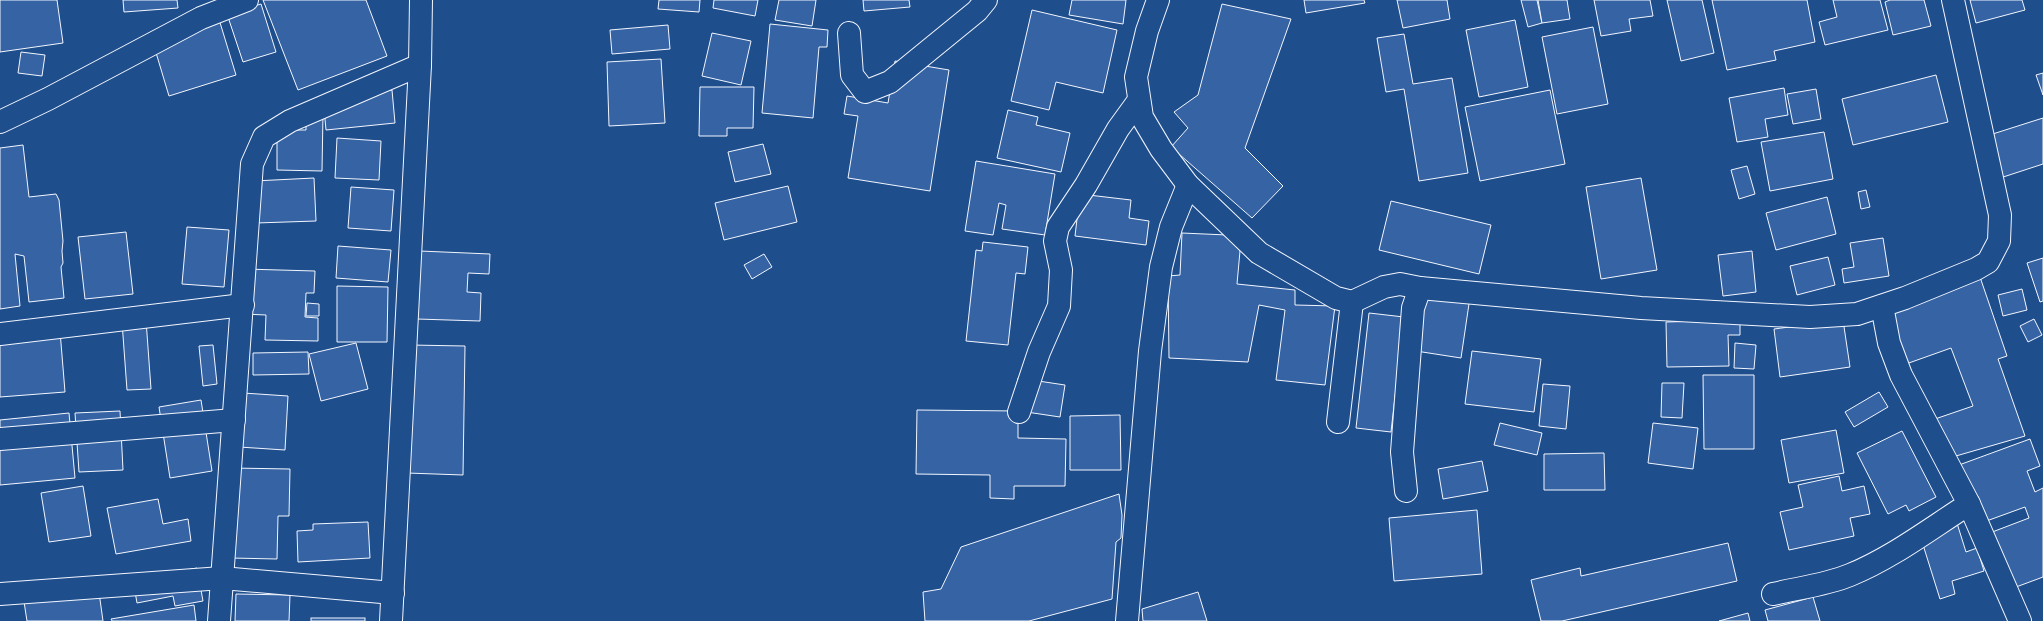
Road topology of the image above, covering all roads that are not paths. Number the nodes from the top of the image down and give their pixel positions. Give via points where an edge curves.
1 (247, 0) edge
2 (421, 0) edge
3 (986, 0) edge
4 (1158, 0) edge
5 (1953, 0) edge
6 (201, 9) edge
7 (849, 33) dead end
8 (420, 64) junction
9 (1140, 100) junction
10 (0, 122) edge
11 (1188, 185) junction
12 (1420, 288) junction
13 (1352, 302) junction
14 (243, 305) junction
15 (1882, 306) junction
16 (0, 334) edge
17 (1019, 412) dead end
18 (234, 420) junction
19 (1338, 422) dead end
20 (0, 439) edge
21 (1406, 491) dead end
22 (1969, 504) junction
23 (222, 578) junction
24 (393, 593) junction
25 (0, 594) edge
26 (1773, 594) dead end
27 (219, 621) edge
28 (391, 621) edge
29 (1127, 621) edge
30 (2020, 621) edge

1 - 6 street
2 - 8 street
3 - 7 street via 977,11 890,82 865,92 852,76
4 - 9 street via 1136,77
5 - 15 street via 2000,215 1999,241 1988,262 1976,269
6 - 10 street via 48,100
8 - 14 street via 290,121 264,137 252,164
8 - 24 street
9 - 11 street via 1142,117
9 - 17 street via 1118,129 1058,227 1055,241 1061,270 1059,306 1039,352
11 - 13 street via 1259,252 1336,298
11 - 29 street via 1172,227 1160,275 1150,351
12 - 13 street via 1400,284 1384,287
12 - 15 street via 1641,308 1802,317 1858,314
12 - 21 street via 1413,308 1402,452
13 - 19 street
14 - 16 street
14 - 18 street
15 - 22 street via 1889,343 1901,375
18 - 20 street
18 - 23 street
22 - 26 street via 1868,567 1835,580
22 - 30 street
23 - 24 street
23 - 25 street
23 - 27 street
24 - 28 street

